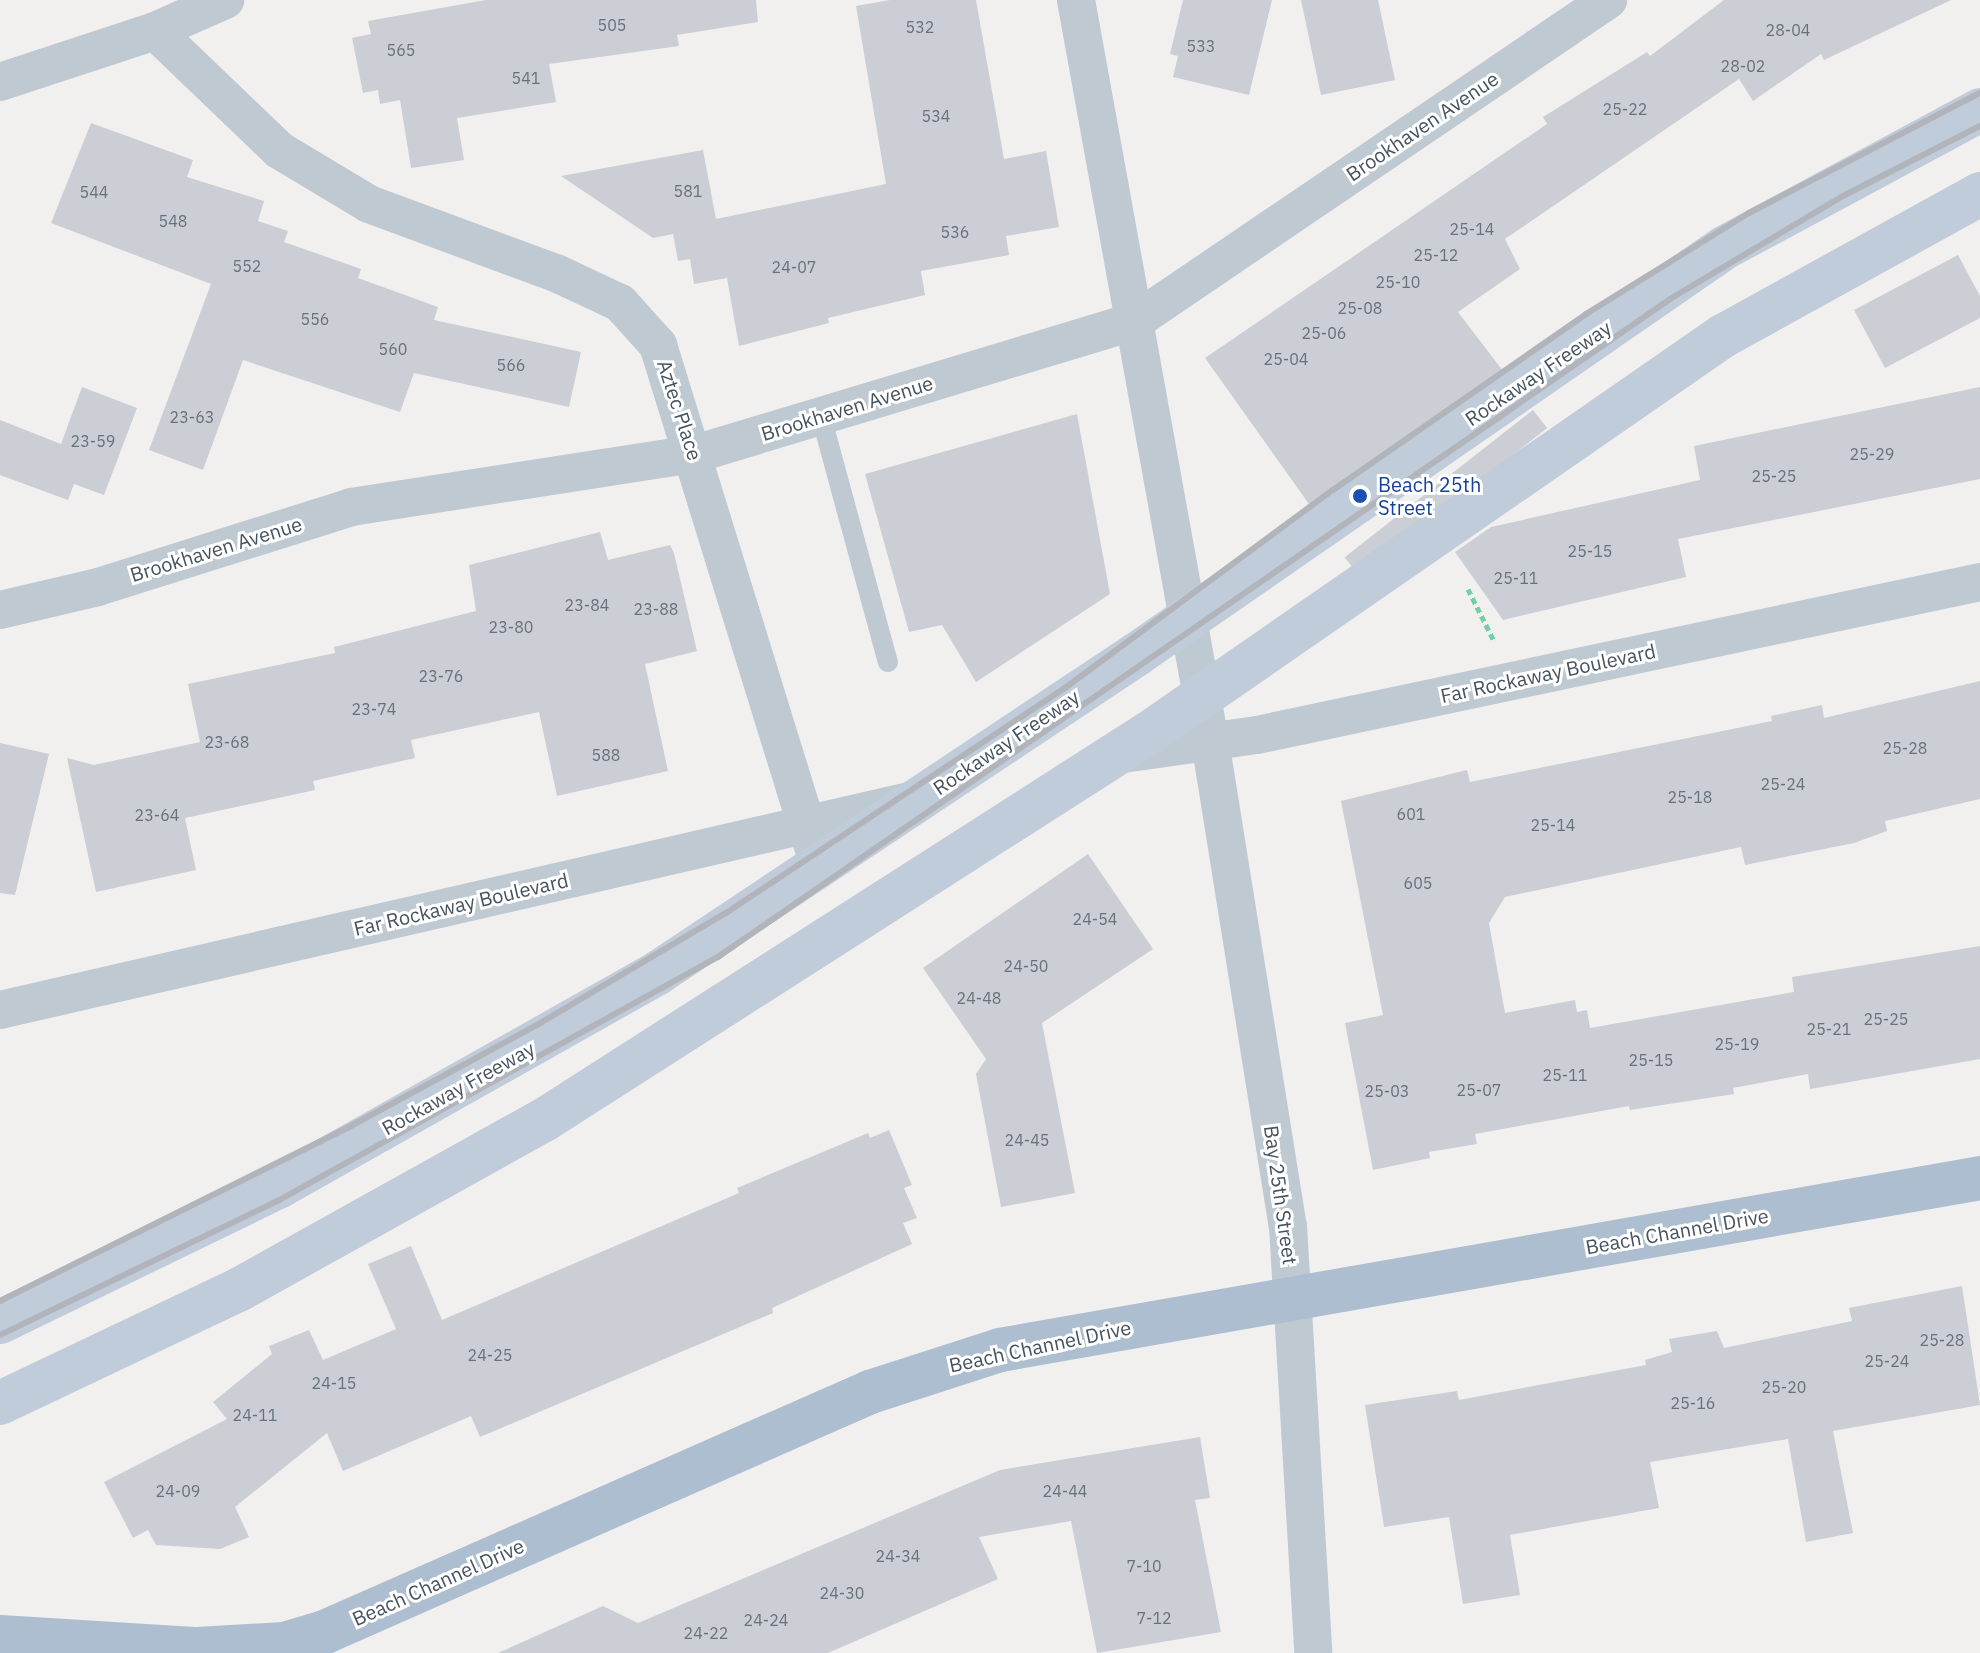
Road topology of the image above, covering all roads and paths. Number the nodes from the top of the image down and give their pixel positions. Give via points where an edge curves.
1 (225, 0) edge
2 (1076, 0) edge
3 (1608, 0) edge
4 (155, 31) junction
5 (0, 82) edge
6 (1980, 110) edge
7 (1980, 194) edge
8 (1135, 321) junction
9 (821, 416) junction
10 (695, 454) junction
11 (1980, 582) edge
12 (1468, 589) dead end
13 (0, 610) edge
14 (1186, 617) junction
15 (1496, 645) dead end
16 (888, 662) dead end
17 (1200, 698) junction
18 (1210, 741) junction
19 (1115, 755) junction
20 (922, 798) junction
21 (809, 825) junction
22 (820, 869) junction
23 (0, 1010) edge
24 (1980, 1178) edge
25 (1293, 1298) junction
26 (0, 1322) edge
27 (0, 1403) edge
28 (9, 1639) edge
29 (318, 1642) edge
30 (1313, 1653) edge

1 - 4 street
2 - 8 street
3 - 8 street, Brookhaven Avenue
4 - 5 street
4 - 10 street, Aztec Place via 279,150 369,204 556,273 620,303 658,345
6 - 14 street, Rockaway Freeway via 1724,248
7 - 17 street via 1723,336
8 - 9 street, Brookhaven Avenue
8 - 14 street
9 - 10 street, Brookhaven Avenue
9 - 16 lane
10 - 13 street, Brookhaven Avenue via 351,507 98,587
10 - 21 street, Aztec Place
11 - 18 street, Far Rockaway Boulevard
12 - 15 path
14 - 17 street
14 - 20 street, Rockaway Freeway
17 - 18 street
17 - 19 street
18 - 19 street, Far Rockaway Boulevard
18 - 25 street, Bay 25th Street via 1288,1226
19 - 27 street via 834,939 411,1198 170,1325
20 - 21 street, Far Rockaway Boulevard
20 - 22 street, Rockaway Freeway
21 - 22 street, Aztec Place
21 - 23 street, Far Rockaway Boulevard
22 - 26 street, Rockaway Freeway via 659,972 457,1090 278,1187
24 - 25 main road, Beach Channel Drive
25 - 29 main road, Beach Channel Drive via 1026,1344 916,1374
25 - 30 street, Bay 25th Street
28 - 29 main road, Beach Channel Drive via 233,1649

